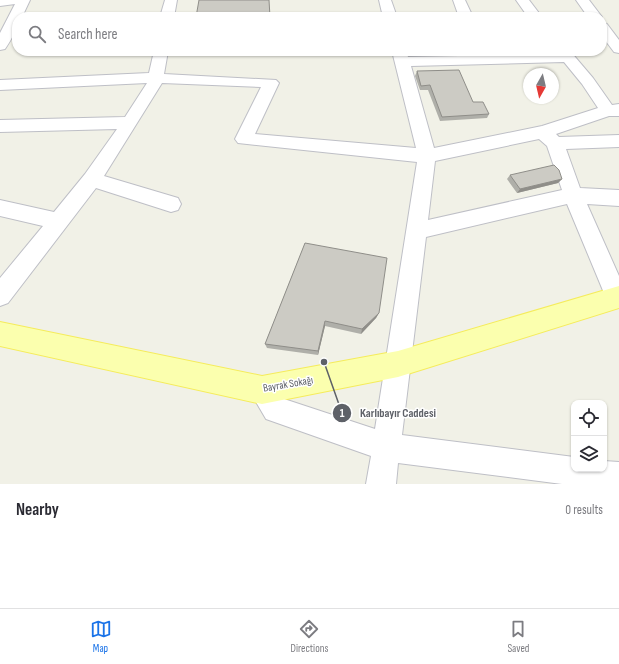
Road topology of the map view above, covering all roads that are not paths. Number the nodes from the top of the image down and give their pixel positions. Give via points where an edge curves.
1 (19, 0) edge
2 (24, 0) edge
3 (170, 0) edge
4 (385, 0) edge
5 (459, 0) edge
6 (522, 0) edge
7 (582, 0) edge
8 (0, 2) edge
9 (19, 12) edge
10 (168, 12) edge
11 (389, 12) edge
12 (464, 12) edge
13 (531, 12) edge
14 (591, 12) edge
15 (12, 30) edge
16 (607, 33) edge
17 (8, 40) edge
18 (619, 49) edge
19 (160, 56) edge
20 (401, 56) edge
21 (566, 56) edge
22 (155, 78) junction
23 (0, 85) edge
24 (614, 111) edge
25 (130, 123) junction
26 (0, 126) edge
27 (549, 138) junction
28 (619, 140) edge
29 (426, 156) junction
30 (92, 179) junction
31 (573, 195) junction
32 (619, 198) edge
33 (172, 204) dead end
34 (0, 208) edge
35 (58, 221) junction
36 (416, 231) junction
37 (0, 295) edge
38 (618, 297) edge
39 (0, 334) edge
40 (398, 364) junction
41 (262, 390) junction
42 (386, 447) junction
43 (619, 477) edge
44 (381, 484) edge

1 - 8 street
2 - 9 street
3 - 10 street
4 - 11 street
5 - 12 street
6 - 13 street
7 - 14 street
15 - 17 street
16 - 18 street
19 - 22 street
20 - 29 street
21 - 24 street
22 - 23 street
22 - 25 street via 154,85
22 - 29 street via 271,83 244,139
24 - 27 street
25 - 26 street
25 - 30 street
27 - 28 street
27 - 29 street
27 - 31 street
29 - 36 street
30 - 33 street
30 - 35 street
31 - 32 street
31 - 36 street
31 - 38 street
34 - 35 street
35 - 37 street
36 - 40 street
38 - 40 main road, Bayrak Sokağı
39 - 41 main road, Bayrak Sokağı
40 - 41 main road, Bayrak Sokağı
40 - 42 street
41 - 42 street via 275,410
42 - 43 street
42 - 44 street

